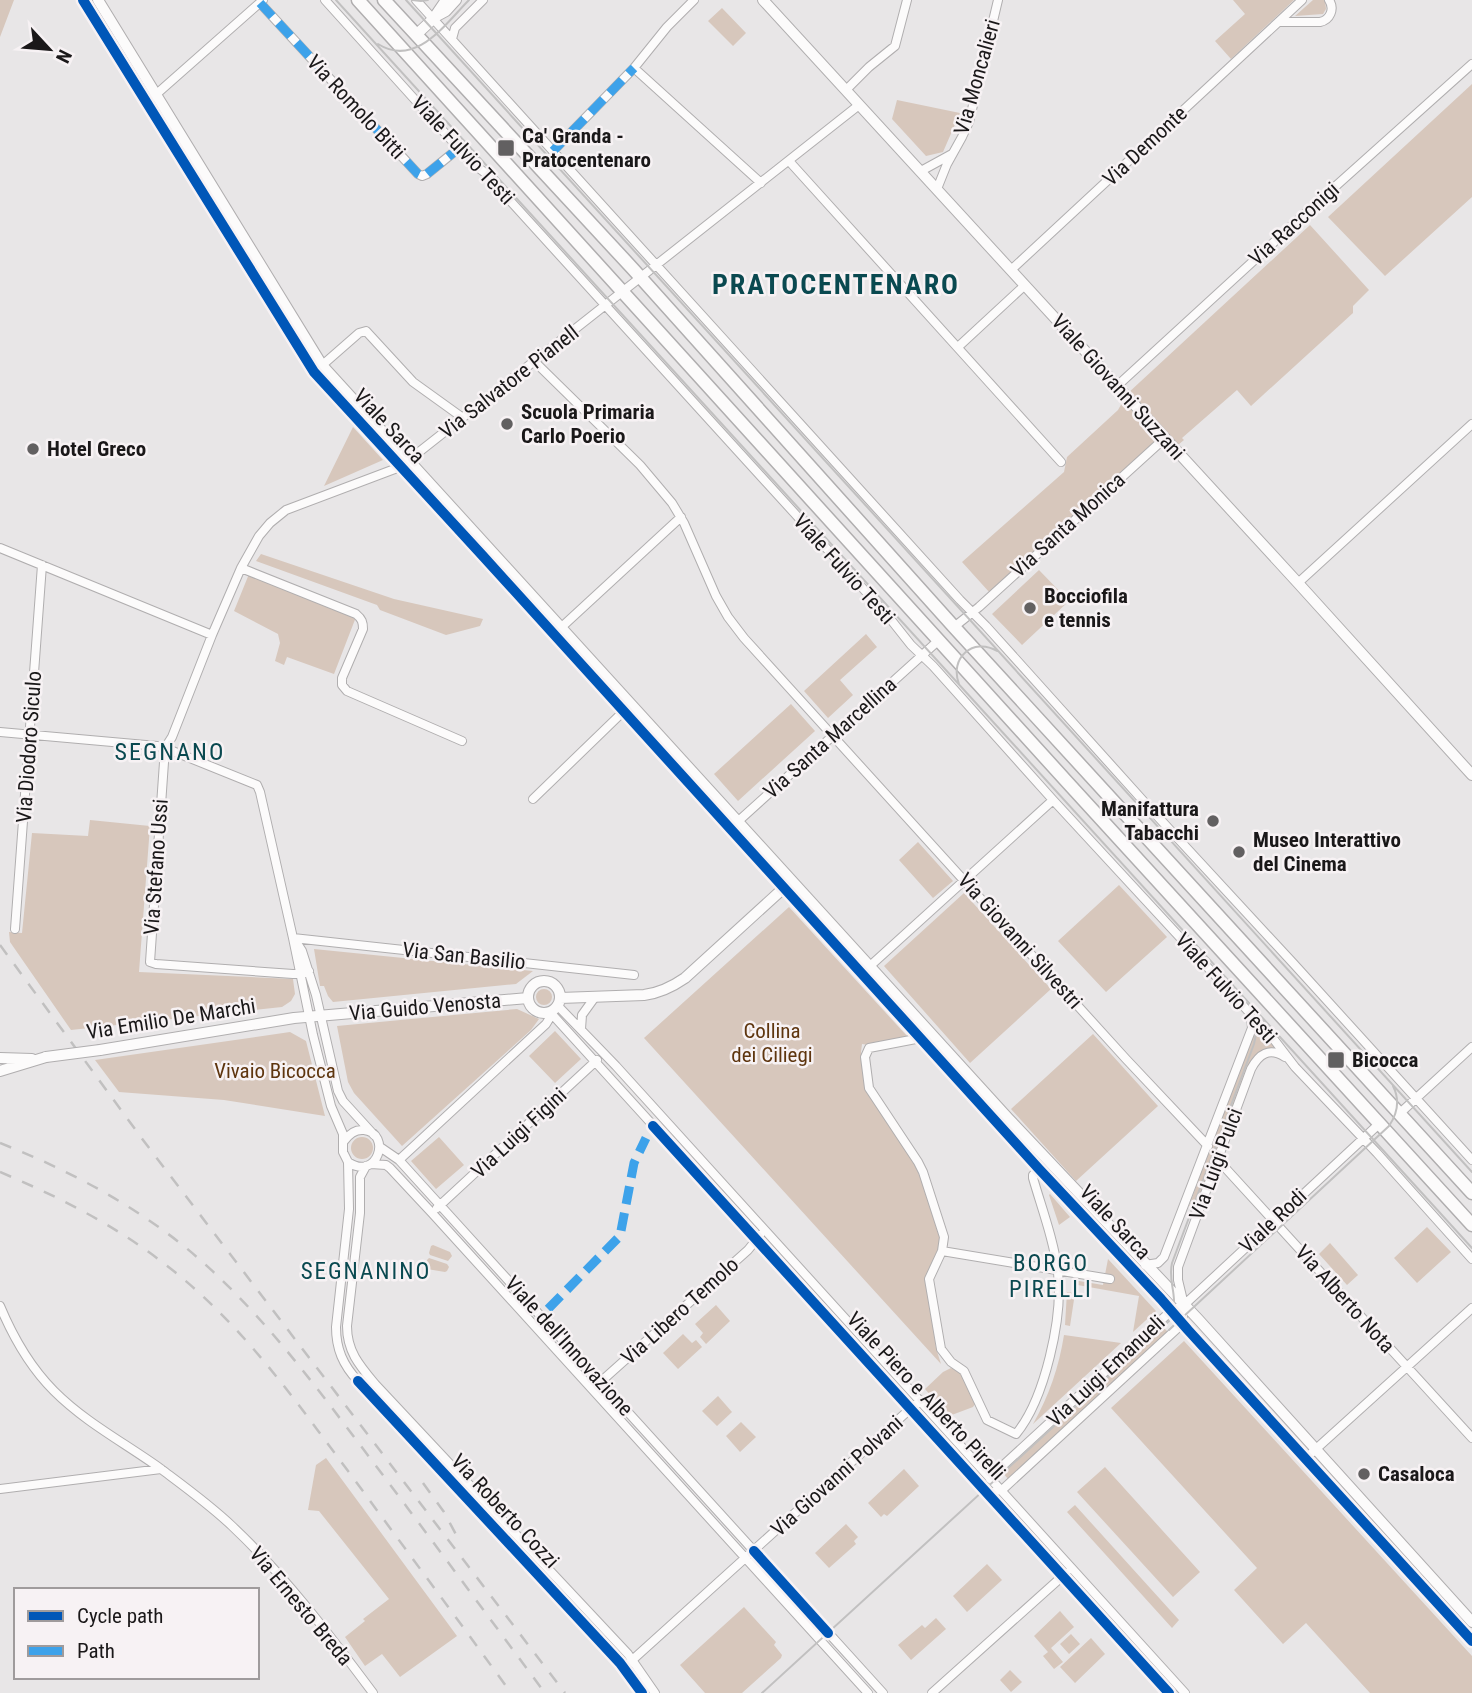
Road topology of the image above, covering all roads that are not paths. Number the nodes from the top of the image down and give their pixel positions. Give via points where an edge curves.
1 (83, 0) edge
2 (97, 0) edge
3 (325, 0) edge
4 (358, 0) edge
5 (384, 0) edge
6 (415, 0) edge
7 (446, 0) edge
8 (457, 0) edge
9 (483, 0) edge
10 (694, 0) edge
11 (763, 0) edge
12 (907, 0) edge
13 (998, 0) edge
14 (1302, 0) edge
15 (1329, 0) edge
16 (261, 1) edge
17 (433, 19) junction
18 (1279, 22) junction
19 (416, 35) junction
20 (452, 39) junction
21 (402, 48) junction
22 (1472, 64) edge
23 (634, 68) junction
24 (846, 90) junction
25 (156, 95) junction
26 (146, 103) junction
27 (859, 105) junction
28 (459, 148) junction
29 (553, 151) junction
30 (952, 153) junction
31 (789, 161) junction
32 (920, 172) junction
33 (761, 183) junction
34 (937, 189) junction
35 (657, 265) junction
36 (1011, 270) junction
37 (641, 278) junction
38 (1025, 285) junction
39 (623, 292) junction
40 (605, 306) junction
41 (958, 347) junction
42 (535, 362) junction
43 (322, 365) junction
44 (314, 372) junction
45 (1117, 386) junction
46 (463, 418) junction
47 (1472, 424) edge
48 (1165, 438) junction
49 (410, 460) junction
50 (1061, 462) dead end
51 (400, 467) junction
52 (681, 517) junction
53 (0, 548) edge
54 (42, 565) junction
55 (241, 568) junction
56 (1298, 583) junction
57 (971, 611) junction
58 (561, 627) junction
59 (954, 627) junction
60 (212, 635) junction
61 (553, 635) junction
62 (939, 640) junction
63 (922, 656) junction
64 (631, 704) junction
65 (623, 712) junction
66 (0, 732) edge
67 (30, 734) junction
68 (833, 735) junction
69 (462, 741) dead end
70 (165, 748) junction
71 (1472, 775) edge
72 (533, 799) dead end
73 (1053, 800) junction
74 (739, 821) junction
75 (730, 829) junction
76 (793, 880) junction
77 (965, 880) junction
78 (783, 888) junction
79 (15, 929) dead end
80 (293, 937) junction
81 (870, 966) junction
82 (305, 973) junction
83 (634, 975) dead end
84 (595, 997) junction
85 (528, 998) junction
86 (554, 1007) junction
87 (321, 1016) junction
88 (1251, 1016) junction
89 (309, 1017) junction
90 (581, 1029) junction
91 (921, 1038) junction
92 (1472, 1047) edge
93 (605, 1054) junction
94 (0, 1058) edge
95 (43, 1058) junction
96 (1288, 1059) junction
97 (596, 1062) junction
98 (0, 1070) edge
99 (1416, 1098) junction
100 (343, 1101) junction
101 (331, 1106) junction
102 (1399, 1114) junction
103 (1380, 1123) junction
104 (374, 1135) junction
105 (1363, 1138) junction
106 (344, 1141) junction
107 (1208, 1146) junction
108 (380, 1147) junction
109 (399, 1160) junction
110 (1218, 1160) junction
111 (1472, 1160) edge
112 (348, 1162) junction
113 (369, 1165) junction
114 (1039, 1170) junction
115 (1472, 1193) edge
116 (441, 1205) junction
117 (432, 1213) junction
118 (1274, 1221) junction
119 (1472, 1225) edge
120 (765, 1231) junction
121 (757, 1239) junction
122 (942, 1251) junction
123 (1472, 1259) edge
124 (1145, 1265) junction
125 (1058, 1271) junction
126 (1110, 1279) dead end
127 (1184, 1305) junction
128 (0, 1306) edge
129 (1472, 1308) edge
130 (1171, 1311) junction
131 (1182, 1324) junction
132 (1407, 1367) junction
133 (601, 1382) junction
134 (592, 1389) junction
135 (920, 1401) junction
136 (911, 1409) junction
137 (1472, 1438) edge
138 (1316, 1449) junction
139 (1306, 1458) junction
140 (161, 1469) junction
141 (990, 1477) junction
142 (0, 1489) edge
143 (1002, 1490) junction
144 (988, 1492) junction
145 (754, 1551) junction
146 (746, 1558) junction
147 (1071, 1568) junction
148 (1063, 1576) junction
149 (1472, 1622) edge
150 (1472, 1641) edge
151 (633, 1660) junction
152 (624, 1667) junction
153 (373, 1693) edge
154 (642, 1693) edge
155 (655, 1693) edge
156 (868, 1693) edge
157 (883, 1693) edge
158 (932, 1693) edge
159 (1169, 1693) edge
160 (1185, 1693) edge

1 - 26 street, Viale Sarca
2 - 25 street, Viale Sarca
3 - 28 street, Viale Fulvio Testi
4 - 21 main road, Viale Fulvio Testi
5 - 19 main road, Viale Fulvio Testi
6 - 17 street
7 - 17 street
8 - 17 street
9 - 20 street via 455,28
10 - 23 street
11 - 24 street, Viale Giovanni Suzzani
12 - 24 street via 895,46
13 - 30 street, Via Moncalieri via 971,114
14 - 18 street, Via Demonte
15 - 18 street via 1332,9 1325,21
16 - 25 street
16 - 28 street, Via Romolo Bitti via 420,175
17 - 19 street
17 - 20 street
18 - 36 street, Via Demonte
19 - 21 main road
19 - 37 main road, Viale Fulvio Testi
20 - 29 street
21 - 39 main road, Viale Fulvio Testi
22 - 45 street, Via Racconigi
23 - 29 street
23 - 33 street
24 - 27 street, Viale Giovanni Suzzani
25 - 26 street
25 - 43 street, Viale Sarca
26 - 44 street, Viale Sarca
27 - 31 street, Via Salvatore Pianell
27 - 32 street, Viale Giovanni Suzzani
28 - 40 street, Viale Fulvio Testi
29 - 35 street
30 - 32 street, Via Moncalieri
30 - 34 street, Via Moncalieri
31 - 33 street, Via Salvatore Pianell
31 - 41 street
32 - 34 street, Viale Giovanni Suzzani
33 - 35 street, Via Salvatore Pianell
34 - 36 street, Viale Giovanni Suzzani
35 - 37 street, Via Salvatore Pianell
35 - 57 street
36 - 38 street, Viale Giovanni Suzzani
37 - 39 street, Via Salvatore Pianell
37 - 59 main road, Viale Fulvio Testi
38 - 41 street
38 - 45 street, Viale Giovanni Suzzani
39 - 40 street, Via Salvatore Pianell
39 - 62 main road, Viale Fulvio Testi
40 - 42 street, Via Salvatore Pianell
40 - 63 street, Viale Fulvio Testi
41 - 50 street
42 - 46 street, Via Salvatore Pianell
42 - 52 street, Via Giovanni Silvestri via 640,465
43 - 44 street
43 - 46 street via 366,331 413,382
43 - 49 street, Viale Sarca
44 - 51 street, Viale Sarca
45 - 48 street, Viale Giovanni Suzzani
46 - 49 street, Via Salvatore Pianell
47 - 56 street
48 - 56 street, Viale Giovanni Suzzani
48 - 57 street, Via Santa Monica
49 - 51 street, Via Salvatore Pianell
49 - 58 street, Viale Sarca
51 - 55 street, Via Salvatore Pianell via 286,510 259,536
51 - 61 street, Viale Sarca
52 - 58 street
52 - 68 street, Via Giovanni Silvestri via 728,617
53 - 54 street
54 - 60 street
54 - 67 street, Via Diodoro Siculo
55 - 60 street, Via Salvatore Pianell
55 - 69 street via 356,614 363,629 342,678 347,691
56 - 71 street, Viale Giovanni Suzzani
57 - 59 street, Via Santa Monica
57 - 99 street
58 - 61 street
58 - 64 street, Viale Sarca
59 - 62 main road
59 - 102 main road, Viale Fulvio Testi
60 - 70 street, Via Salvatore Pianell
61 - 65 street, Viale Sarca
62 - 63 street, Via Santa Marcellina
62 - 103 main road, Viale Fulvio Testi
63 - 68 street, Via Santa Marcellina
63 - 73 street, Viale Fulvio Testi
64 - 65 street
64 - 74 street, Viale Sarca
65 - 72 street
65 - 75 street, Viale Sarca
66 - 67 street
67 - 70 street
67 - 79 street, Via Diodoro Siculo
68 - 74 street, Via Santa Marcellina
68 - 77 street, Via Giovanni Silvestri
70 - 80 street, Via Roberto Cozzi via 257,785
70 - 82 street, Via Stefano Ussi via 150,962
73 - 77 street
73 - 88 street, Viale Fulvio Testi
74 - 75 street
74 - 76 street, Viale Sarca
75 - 78 street, Viale Sarca
76 - 78 street
76 - 81 street, Viale Sarca
77 - 81 street
77 - 107 street, Via Giovanni Silvestri
78 - 84 street via 676,984 650,994
78 - 91 street, Viale Sarca
80 - 82 street, Via Roberto Cozzi
80 - 83 street, Via San Basilio
81 - 124 street, Viale Sarca
82 - 87 street, Via Roberto Cozzi
82 - 89 street, Via Roberto Cozzi
84 - 86 street via 573,996
84 - 90 street via 582,1015
85 - 86 street, Viale Piero e Alberto Pirelli via 530,1006 541,1013
85 - 86 street, Viale Piero e Alberto Pirelli via 533,986 546,982 556,987
85 - 87 street, Via Guido Venosta
86 - 90 street, Viale Piero e Alberto Pirelli
86 - 97 street, Viale Piero e Alberto Pirelli
86 - 109 street via 546,1024
87 - 89 street, Via Guido Venosta
87 - 100 street, Via Roberto Cozzi
88 - 96 street, Viale Fulvio Testi
88 - 107 street, Via Luigi Pulci via 1252,1028
89 - 95 street, Via Emilio De Marchi, bridge
89 - 101 street, Via Roberto Cozzi
90 - 93 street, Viale Piero e Alberto Pirelli
91 - 114 street, Viale Sarca
91 - 122 street via 870,1047 865,1057 869,1088 923,1172 944,1237
92 - 99 street
93 - 97 street, Via Luigi Figini
93 - 120 street, Viale Piero e Alberto Pirelli
94 - 95 street, Via Emilio De Marchi
95 - 98 street, Via Emilio De Marchi
96 - 105 street, Viale Fulvio Testi
96 - 110 street, Via Luigi Pulci via 1272,1052 1255,1062
97 - 116 street, Via Luigi Figini
97 - 121 street, Viale Piero e Alberto Pirelli
99 - 102 street
99 - 111 street
100 - 101 street
100 - 104 street, Via Roberto Cozzi
101 - 106 street, Via Roberto Cozzi
102 - 103 main road
102 - 115 main road, Viale Fulvio Testi
103 - 105 street
103 - 119 main road, Viale Fulvio Testi
104 - 106 street via 359,1130
104 - 108 street, Via Roberto Cozzi
105 - 118 street, Viale Rodi
105 - 123 street, Viale Fulvio Testi
106 - 112 street, Via Roberto Cozzi
107 - 124 street, Via Luigi Pulci via 1163,1258
108 - 109 street, Viale dell'Innovazione
108 - 113 street, Via Roberto Cozzi
109 - 116 street, Viale dell'Innovazione
110 - 118 street, Via Alberto Nota
110 - 127 street, Via Luigi Pulci via 1178,1267
112 - 113 street via 357,1167
112 - 152 street, Via Roberto Cozzi via 349,1205 336,1327 344,1364
113 - 117 street, Viale dell'Innovazione via 390,1168
113 - 151 street, Via Roberto Cozzi via 360,1177 347,1326 352,1353 375,1384
114 - 125 street via 1033,1178
114 - 130 street, Viale Sarca
116 - 117 street, Via Luigi Figini
116 - 133 street, Viale dell'Innovazione
117 - 134 street, Viale dell'Innovazione
118 - 127 street, Viale Rodi
118 - 132 street, Via Alberto Nota
120 - 121 street, Via Libero Temolo
120 - 135 street, Viale Piero e Alberto Pirelli
121 - 133 street, Via Libero Temolo
121 - 136 street, Viale Piero e Alberto Pirelli
122 - 125 street
122 - 125 street via 929,1279 941,1349 964,1371 987,1420 1016,1434 1036,1401 1049,1360 1058,1309
124 - 127 street, Viale Sarca
125 - 126 street
127 - 130 street, Via Luigi Emanueli
127 - 131 street, Via Luigi Emanueli
127 - 138 street, Viale Sarca
128 - 140 street, Via Ernesto Breda via 19,1345 53,1390 118,1442
129 - 132 street
130 - 131 street, Viale Sarca
130 - 141 street, Via Luigi Emanueli
131 - 139 street, Viale Sarca
131 - 143 street, Via Luigi Emanueli
132 - 137 street, Via Alberto Nota
132 - 138 street
133 - 134 street, Via Libero Temolo
133 - 145 street, Viale dell'Innovazione
134 - 146 street, Viale dell'Innovazione
135 - 136 street, Via Giovanni Polvani
135 - 141 street, Viale Piero e Alberto Pirelli
136 - 144 street, Viale Piero e Alberto Pirelli
136 - 145 street, Via Giovanni Polvani
138 - 139 street
138 - 149 street, Viale Sarca
139 - 150 street, Viale Sarca
140 - 142 street
140 - 153 street, Via Ernesto Breda via 232,1526 288,1583
141 - 143 street, Viale Piero e Alberto Pirelli
141 - 144 street
143 - 144 street
143 - 147 street, Viale Piero e Alberto Pirelli
144 - 148 street, Viale Piero e Alberto Pirelli
145 - 146 street
145 - 157 street, Viale dell'Innovazione
146 - 151 street
146 - 156 street, Viale dell'Innovazione
147 - 148 street
147 - 160 street, Viale Piero e Alberto Pirelli
148 - 158 street
148 - 159 street, Viale Piero e Alberto Pirelli
151 - 152 street
151 - 155 street, Via Roberto Cozzi
152 - 154 street, Via Roberto Cozzi

